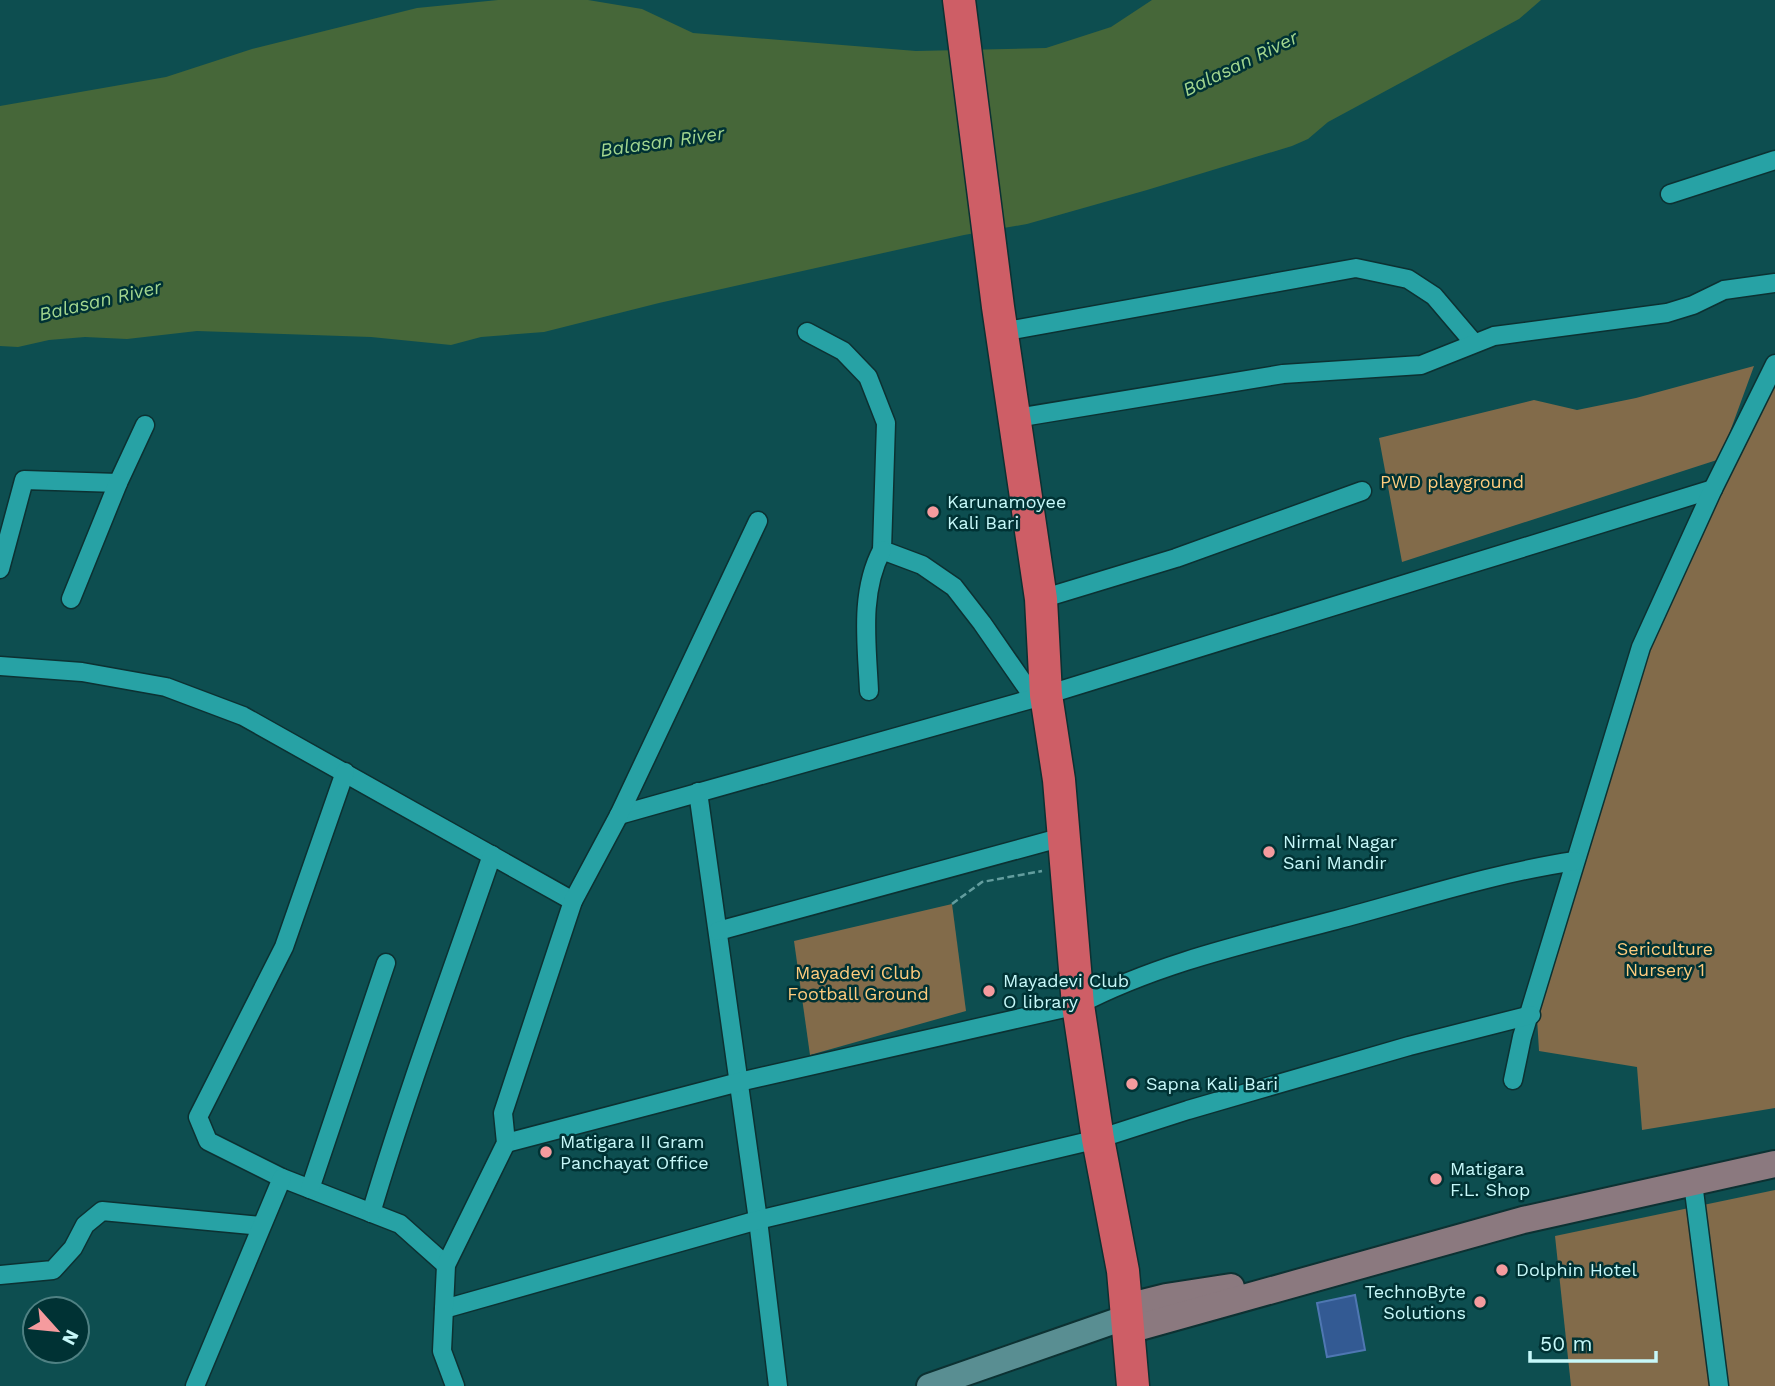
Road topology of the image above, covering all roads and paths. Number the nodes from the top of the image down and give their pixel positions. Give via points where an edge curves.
1 (959, 0) edge
2 (1775, 160) edge
3 (1670, 194) dead end
4 (1775, 283) edge
5 (1000, 319) junction
6 (807, 332) dead end
7 (1474, 343) junction
8 (1775, 364) edge
9 (1016, 418) junction
10 (145, 425) dead end
11 (118, 483) junction
12 (1713, 489) junction
13 (1362, 491) dead end
14 (758, 521) dead end
15 (882, 550) junction
16 (0, 569) edge
17 (1041, 598) junction
18 (71, 599) dead end
19 (0, 666) edge
20 (869, 691) dead end
21 (1040, 696) junction
22 (345, 772) junction
23 (698, 792) junction
24 (619, 815) junction
25 (1065, 852) junction
26 (492, 855) junction
27 (1576, 861) junction
28 (573, 901) junction
29 (952, 904) dead end
30 (718, 931) junction
31 (386, 963) dead end
32 (1078, 1005) junction
33 (1531, 1015) junction
34 (1513, 1080) dead end
35 (739, 1082) junction
36 (1098, 1139) junction
37 (506, 1143) junction
38 (1775, 1164) edge
39 (282, 1178) junction
40 (1693, 1183) junction
41 (310, 1189) junction
42 (371, 1213) junction
43 (758, 1220) junction
44 (261, 1227) junction
45 (446, 1265) junction
46 (1349, 1269) junction
47 (1123, 1271) junction
48 (0, 1275) edge
49 (1166, 1297) junction
50 (444, 1309) junction
51 (1127, 1318) junction
52 (195, 1386) edge
53 (455, 1386) edge
54 (778, 1386) edge
55 (929, 1386) edge
56 (1133, 1386) edge
57 (1719, 1386) edge

1 - 5 highway
2 - 3 street
4 - 7 street via 1724,290 1667,313 1494,336
5 - 7 street via 1356,268 1408,279 1434,296
5 - 9 highway
6 - 15 street via 842,351 868,377 886,423
7 - 9 street via 1421,365 1283,374
8 - 12 street
9 - 17 highway
10 - 11 street
11 - 16 street via 24,480
11 - 18 street
12 - 21 street
12 - 27 street via 1641,647
13 - 17 street via 1176,558
14 - 24 street
15 - 20 street via 875,563 866,612
15 - 21 street via 922,565 954,587
17 - 21 highway
19 - 22 street via 82,672 166,687 243,716
21 - 23 street
21 - 25 highway via 1059,780
22 - 26 street
22 - 39 street via 284,947 198,1117 208,1141
23 - 24 street
23 - 30 street
24 - 28 street
25 - 29 path via 982,882
25 - 30 street
25 - 32 highway
26 - 28 street
26 - 42 street via 415,1071
27 - 32 street via 1441,891 1193,959 1113,986
27 - 33 street
28 - 37 street via 503,1114
30 - 35 street
31 - 41 street
32 - 35 street
32 - 36 highway
33 - 34 street
33 - 36 street via 1409,1046
35 - 37 street
35 - 43 street
36 - 43 street
36 - 47 highway
37 - 45 street
38 - 40 main road
39 - 41 street
39 - 44 street
40 - 46 main road via 1523,1220
40 - 57 street
41 - 42 street
42 - 45 street via 400,1224
43 - 50 street
43 - 54 street
44 - 48 street via 102,1211 85,1225 73,1248 52,1270
44 - 52 street
45 - 50 street
46 - 49 main road
46 - 51 main road
47 - 49 main road via 1145,1291
47 - 51 highway
49 - 51 main road
50 - 53 street via 442,1351
51 - 55 street
51 - 56 highway

